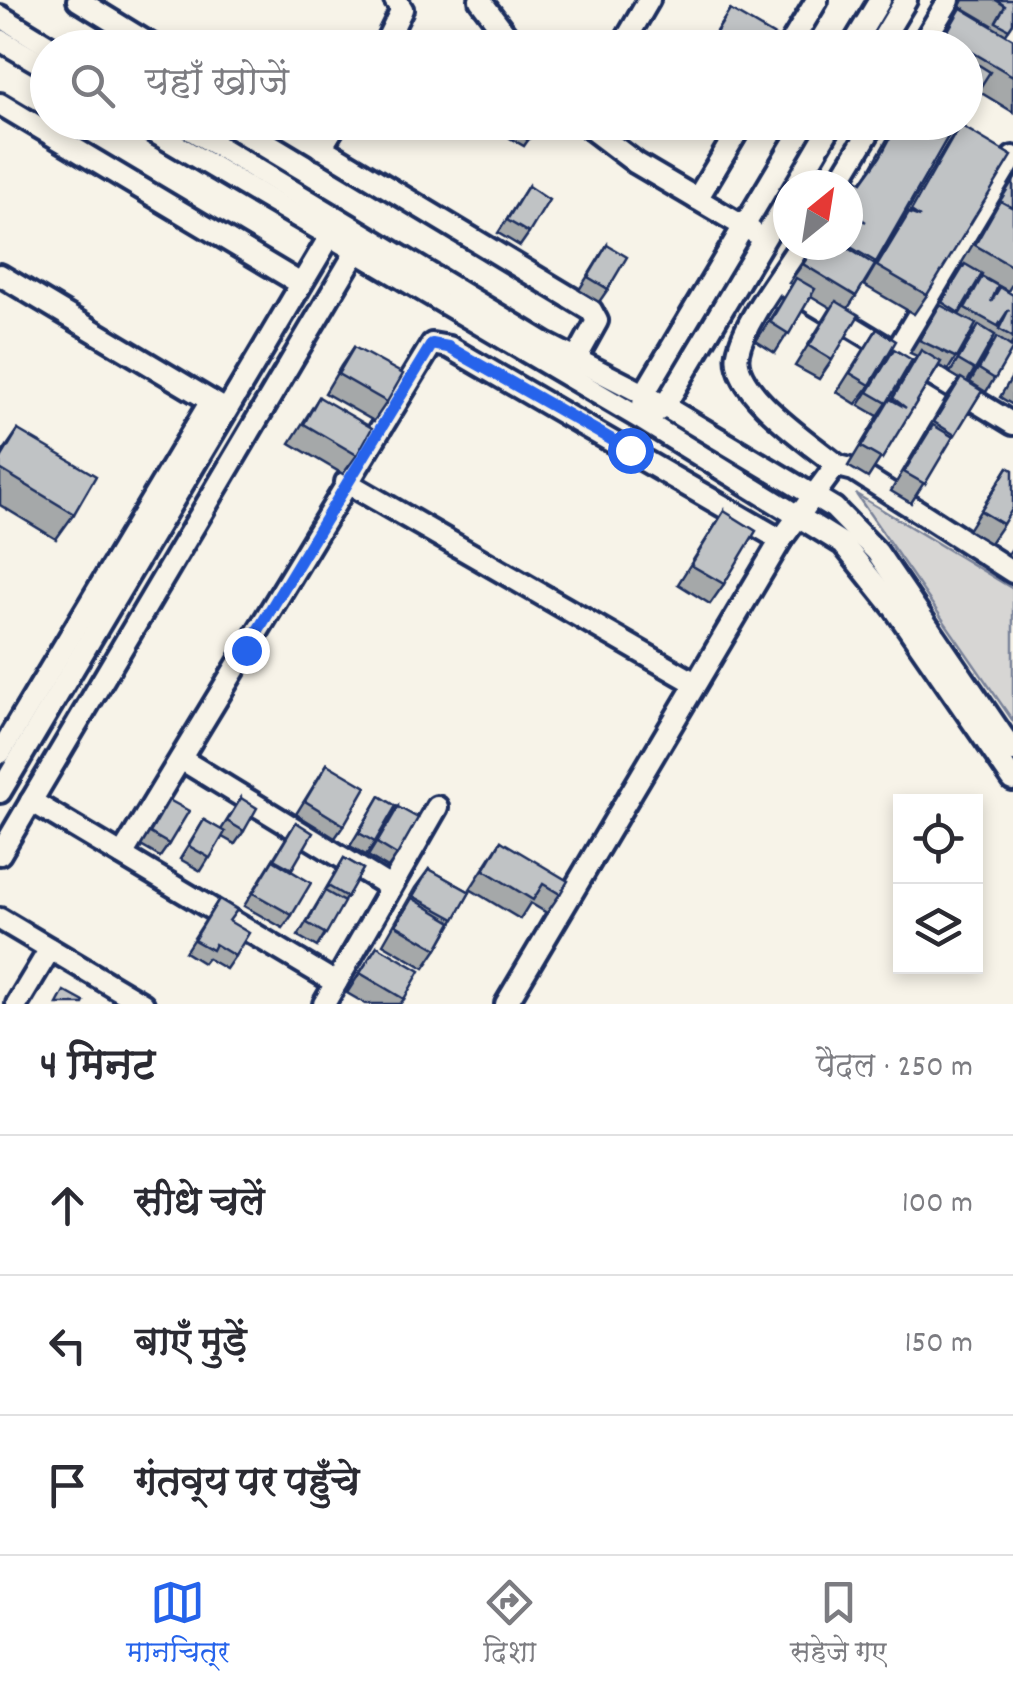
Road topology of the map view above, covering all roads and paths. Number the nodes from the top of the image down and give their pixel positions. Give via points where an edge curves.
1 (78, 0) edge
2 (395, 0) edge
3 (480, 0) edge
4 (650, 0) edge
5 (816, 0) edge
6 (880, 0) edge
7 (906, 0) edge
8 (949, 0) edge
9 (0, 16) edge
10 (127, 30) edge
11 (394, 30) edge
12 (502, 30) edge
13 (632, 30) edge
14 (798, 30) edge
15 (862, 30) edge
16 (888, 30) edge
17 (931, 30) edge
18 (30, 34) edge
19 (0, 40) edge
20 (30, 58) edge
21 (0, 104) edge
22 (30, 122) edge
23 (60, 140) edge
24 (171, 140) edge
25 (205, 140) edge
26 (308, 140) edge
27 (326, 140) edge
28 (606, 140) edge
29 (732, 140) edge
30 (795, 140) edge
31 (822, 140) edge
32 (864, 140) edge
33 (321, 148) junction
34 (1013, 157) edge
35 (805, 170) edge
36 (845, 170) edge
37 (697, 199) junction
38 (773, 224) edge
39 (744, 226) junction
40 (335, 228) junction
41 (764, 239) junction
42 (361, 243) junction
43 (790, 260) edge
44 (0, 276) edge
45 (777, 281) junction
46 (302, 284) junction
47 (896, 352) junction
48 (576, 360) junction
49 (644, 394) junction
50 (219, 406) junction
51 (664, 407) junction
52 (641, 419) junction
53 (1013, 424) edge
54 (838, 466) junction
55 (346, 482) junction
56 (813, 496) junction
57 (801, 516) junction
58 (781, 540) junction
59 (1013, 572) edge
60 (114, 584) junction
61 (149, 602) junction
62 (696, 684) junction
63 (1013, 751) edge
64 (0, 753) edge
65 (181, 760) junction
66 (1013, 780) edge
67 (0, 792) edge
68 (31, 801) junction
69 (437, 807) dead end
70 (0, 854) edge
71 (122, 856) junction
72 (390, 887) junction
73 (0, 919) edge
74 (50, 949) junction
75 (336, 983) junction
76 (18, 1004) edge
77 (143, 1004) edge
78 (324, 1004) edge
79 (506, 1004) edge

1 - 10 street
2 - 11 street via 402,9
3 - 12 street
4 - 13 street
5 - 14 street
6 - 15 street
7 - 16 street
8 - 17 street
9 - 18 street
19 - 20 street
21 - 22 street
23 - 46 street
24 - 40 street
25 - 40 street
26 - 33 street
27 - 33 street
28 - 37 street
29 - 37 street
30 - 39 street
31 - 35 street
32 - 36 street
33 - 48 street via 591,310 596,321
34 - 47 street via 958,266
37 - 39 street
38 - 41 street
39 - 41 street
39 - 49 street
40 - 42 street
40 - 46 street
41 - 51 street
42 - 48 street
42 - 52 street
42 - 61 street
43 - 45 street
44 - 50 street
45 - 47 street
45 - 54 street via 745,335 739,372 774,415
46 - 50 street
47 - 53 street
48 - 49 street
49 - 51 street
49 - 52 street
50 - 60 street
51 - 52 street
51 - 56 street
52 - 57 street
54 - 56 street
54 - 59 street
55 - 58 street via 427,348 440,344
55 - 62 street
55 - 65 street
56 - 57 street
56 - 63 street via 858,528
57 - 58 street
57 - 66 street via 842,544 868,573
58 - 62 street
60 - 61 street
60 - 64 street
60 - 67 street
61 - 68 street
62 - 79 street
65 - 71 street
65 - 72 street
68 - 70 street
68 - 71 street
69 - 72 street
71 - 75 street
72 - 75 street
73 - 74 street
74 - 76 street
74 - 77 street
75 - 78 street

